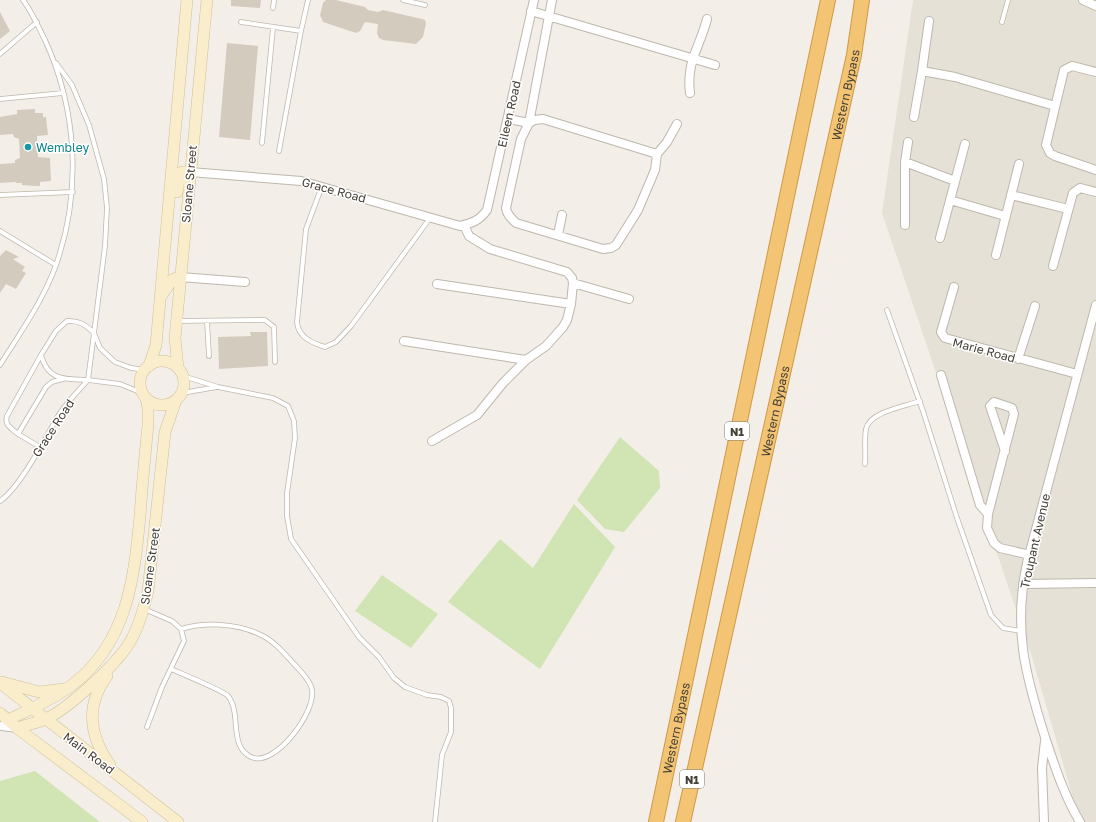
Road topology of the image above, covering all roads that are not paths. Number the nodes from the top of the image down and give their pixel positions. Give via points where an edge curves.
1 (23, 0) edge
2 (188, 0) edge
3 (207, 0) edge
4 (274, 0) edge
5 (308, 0) edge
6 (403, 0) edge
7 (534, 0) edge
8 (552, 0) edge
9 (824, 0) edge
10 (828, 0) edge
11 (862, 0) edge
12 (866, 0) edge
13 (1008, 0) edge
14 (1083, 0) edge
15 (425, 4) dead end
16 (1096, 6) edge
17 (273, 8) dead end
18 (531, 11) junction
19 (550, 16) junction
20 (707, 19) dead end
21 (929, 21) dead end
22 (37, 22) junction
23 (241, 22) dead end
24 (1002, 22) dead end
25 (272, 28) junction
26 (301, 31) junction
27 (818, 40) junction
28 (0, 54) edge
29 (854, 55) junction
30 (54, 59) junction
31 (692, 59) junction
32 (715, 65) dead end
33 (922, 71) junction
34 (1096, 72) edge
35 (63, 93) junction
36 (690, 93) dead end
37 (0, 99) edge
38 (1055, 106) junction
39 (914, 117) dead end
40 (508, 119) junction
41 (529, 123) junction
42 (677, 124) dead end
43 (908, 142) dead end
44 (262, 143) dead end
45 (965, 144) dead end
46 (279, 151) dead end
47 (657, 154) junction
48 (905, 162) junction
49 (1019, 164) dead end
50 (1096, 170) edge
51 (190, 172) junction
52 (955, 181) junction
53 (322, 186) junction
54 (73, 192) junction
55 (1096, 192) edge
56 (0, 195) edge
57 (1011, 195) junction
58 (950, 200) junction
59 (1068, 209) junction
60 (562, 215) dead end
61 (1005, 216) junction
62 (430, 218) junction
63 (474, 223) joint
64 (464, 225) junction
65 (905, 225) dead end
66 (0, 231) edge
67 (558, 235) junction
68 (166, 238) junction
69 (940, 238) dead end
70 (996, 255) dead end
71 (56, 265) junction
72 (1052, 266) dead end
73 (180, 276) junction
74 (245, 282) dead end
75 (573, 283) junction
76 (437, 284) dead end
77 (954, 287) dead end
78 (160, 299) junction
79 (628, 300) dead end
80 (571, 304) junction
81 (1096, 305) edge
82 (1035, 306) dead end
83 (887, 310) dead end
84 (176, 321) junction
85 (207, 321) junction
86 (158, 327) junction
87 (94, 333) junction
88 (404, 341) dead end
89 (41, 355) junction
90 (209, 356) dead end
91 (1018, 358) junction
92 (526, 360) junction
93 (275, 362) dead end
94 (0, 365) edge
95 (147, 368) junction
96 (180, 372) junction
97 (1077, 374) junction
98 (941, 375) dead end
99 (64, 379) junction
100 (88, 380) junction
101 (218, 387) junction
102 (144, 395) junction
103 (179, 397) junction
104 (920, 401) junction
105 (18, 434) junction
106 (432, 441) dead end
107 (40, 446) junction
108 (1005, 451) junction
109 (866, 464) dead end
110 (0, 501) edge
111 (988, 514) junction
112 (1030, 554) junction
113 (1096, 583) edge
114 (1023, 584) junction
115 (144, 609) junction
116 (181, 629) junction
117 (1021, 631) junction
118 (130, 642) junction
119 (171, 669) junction
120 (0, 682) edge
121 (66, 689) junction
122 (31, 709) junction
123 (44, 720) junction
124 (2, 721) edge
125 (148, 727) dead end
126 (17, 728) junction
127 (1045, 736) junction
128 (116, 773) junction
129 (142, 822) edge
130 (178, 822) edge
131 (434, 822) edge
132 (656, 822) edge
133 (683, 822) edge
134 (1044, 822) edge
135 (1080, 822) edge

1 - 22 lane
2 - 68 street, Sloane Street
3 - 51 street, Sloane Street
4 - 17 lane
5 - 26 lane
6 - 15 lane
7 - 18 street, Eileen Road
8 - 19 street
9 - 27 highway
10 - 27 highway, Western Bypass / N1
11 - 29 highway, Western Bypass / N1
12 - 29 highway
13 - 24 lane
14 - 16 street
18 - 19 street
18 - 40 street, Eileen Road
19 - 31 street
19 - 41 street
20 - 31 street
21 - 33 street
22 - 28 lane
22 - 30 lane
23 - 25 lane
25 - 26 lane
25 - 44 lane
26 - 46 lane
27 - 132 highway, Western Bypass / N1
29 - 133 highway, Western Bypass / N1
30 - 35 lane
30 - 87 lane via 72,85 89,125 104,179 107,208 105,246
31 - 32 street
31 - 36 street via 688,77
33 - 38 street via 955,77
33 - 39 street
34 - 38 street via 1077,67 1066,68
35 - 37 lane
35 - 54 lane via 71,133
38 - 50 street via 1046,145 1050,153
40 - 41 street
40 - 63 street, Eileen Road via 486,210
41 - 47 street via 543,119
41 - 67 street via 521,139 506,208 507,214 516,223
42 - 47 street via 668,142
43 - 48 street
45 - 52 street
47 - 67 street via 655,170 638,210 616,245 603,249
48 - 52 street
48 - 65 street
49 - 57 street
51 - 53 street, Grace Road via 279,178
51 - 68 street via 180,174 172,225
51 - 73 street, Sloane Street
52 - 58 street
53 - 62 street, Grace Road
53 - 62 lane via 306,229 297,322 303,336 325,347 336,342 351,326
54 - 56 lane
54 - 71 lane via 66,232
55 - 59 street via 1076,189
57 - 59 street
57 - 61 street
58 - 61 street
58 - 69 street
59 - 72 street
60 - 67 street
61 - 70 street
62 - 64 street, Grace Road
63 - 64 street, Grace Road
64 - 75 street via 469,236 490,249 563,270 570,275
66 - 71 lane
68 - 78 street, Sloane Street
71 - 94 lane via 47,287
73 - 74 street
73 - 78 street via 172,280
73 - 84 street, Sloane Street
75 - 79 street
75 - 80 street
76 - 80 street
77 - 91 street, Marie Road via 942,335 948,340
78 - 86 street, Sloane Street
80 - 92 street via 563,327 546,346
81 - 97 street, Troupant Avenue
82 - 91 street
83 - 104 lane
84 - 85 lane
84 - 86 street
84 - 96 street, Sloane Street via 175,345
85 - 90 lane
85 - 93 lane via 265,320 270,323 274,327
86 - 95 street, Sloane Street via 156,345
87 - 89 lane via 88,326 77,321 67,322 56,331
87 - 95 lane via 100,348 115,362 131,368
87 - 100 lane
88 - 92 street
89 - 99 lane via 46,369
89 - 105 lane via 6,419 7,425
91 - 97 street, Marie Road
92 - 106 street via 473,418
95 - 96 street via 154,363 167,362
95 - 102 street via 140,381
96 - 101 lane
96 - 103 street via 184,387
97 - 112 street, Troupant Avenue
98 - 111 street via 980,504
99 - 100 lane
99 - 105 lane via 52,382 46,387
100 - 102 lane via 120,384
100 - 107 lane, Grace Road via 68,403
101 - 103 lane
101 - 131 lane via 273,398 288,406 294,420 295,438 287,493 291,539 360,637 394,678 406,687 449,701 451,732 442,755
102 - 103 street via 157,405 170,404
102 - 121 street, Sloane Street via 148,408 148,425 132,583 112,638 94,664
103 - 115 street, Sloane Street via 165,432 151,575
104 - 109 lane via 880,413 872,419 866,428
104 - 117 lane via 991,616 1003,628
105 - 107 lane
107 - 110 lane, Grace Road via 13,488
108 - 108 street via 1014,411 994,402 990,406
108 - 111 street
111 - 112 street via 987,528 994,543 1000,548
112 - 114 street, Troupant Avenue
113 - 114 street
114 - 117 street, Troupant Avenue
115 - 116 lane via 172,621
115 - 118 street, Sloane Street
116 - 119 lane via 184,641
116 - 119 lane via 214,625 262,635 297,667 312,689 312,703 306,718 292,737 274,752 261,758 251,757 242,749 237,738 233,704 228,695
117 - 127 street, Troupant Avenue via 1026,671
118 - 123 street, Sloane Street via 95,681
118 - 128 street via 101,684 94,698 92,711 96,741
119 - 125 lane
120 - 121 street via 39,692
120 - 122 street, Main Road
121 - 122 street, Sloane Street
122 - 123 street, Main Road
122 - 124 street, Sloane Street
123 - 126 street, Sloane Street
123 - 128 street, Main Road
124 - 126 street, Main Road
126 - 129 street, Main Road
127 - 134 street via 1042,768
127 - 135 street, Troupant Avenue via 1058,779
128 - 130 street, Main Road

